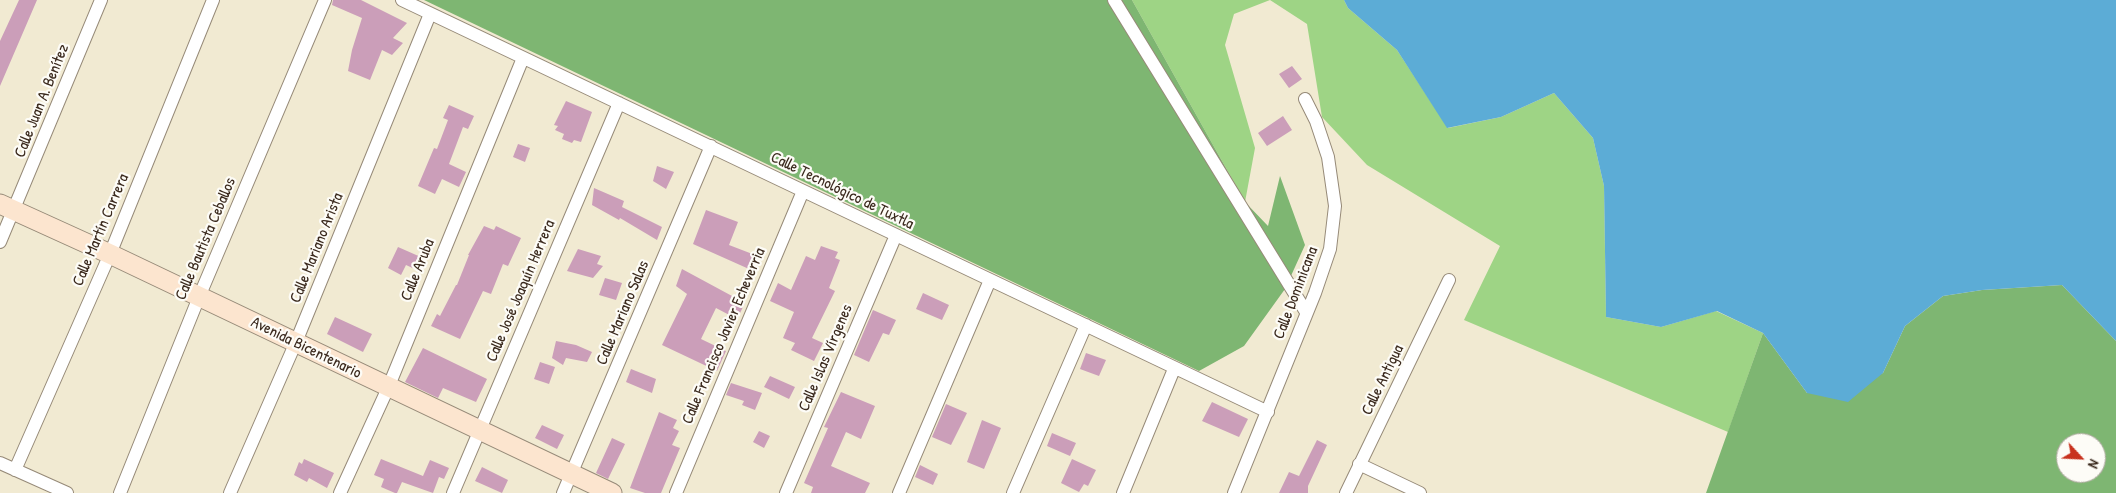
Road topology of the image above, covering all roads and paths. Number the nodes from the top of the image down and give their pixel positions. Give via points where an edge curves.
1 (101, 0) edge
2 (213, 0) edge
3 (325, 0) edge
4 (402, 0) edge
5 (1114, 0) edge
6 (430, 14) junction
7 (523, 58) junction
8 (1305, 99) dead end
9 (619, 103) junction
10 (712, 146) junction
11 (803, 191) junction
12 (7, 207) edge
13 (896, 235) junction
14 (0, 242) edge
15 (110, 254) junction
16 (990, 280) junction
17 (1449, 280) dead end
18 (199, 297) junction
19 (1306, 312) junction
20 (1086, 325) junction
21 (296, 342) junction
22 (1174, 369) junction
23 (388, 388) junction
24 (1268, 412) junction
25 (479, 430) junction
26 (0, 463) edge
27 (1359, 464) junction
28 (15, 470) junction
29 (572, 473) junction
30 (67, 493) edge
31 (120, 493) edge
32 (230, 493) edge
33 (340, 493) edge
34 (453, 493) edge
35 (563, 493) edge
36 (612, 493) edge
37 (676, 493) edge
38 (786, 493) edge
39 (899, 493) edge
40 (1013, 493) edge
41 (1123, 493) edge
42 (1234, 493) edge
43 (1346, 493) edge
44 (1420, 493) edge

1 - 12 street, Calle Juan A. Benítez
2 - 15 street, Calle Martín Carrera
3 - 18 street, Calle Bautista Ceballos
4 - 6 street, Calle Tecnológico de Tuxtla
5 - 19 street
6 - 7 street, Calle Tecnológico de Tuxtla
6 - 21 street, Calle Mariano Arista
7 - 9 street, Calle Tecnológico de Tuxtla
7 - 23 street, Calle Aruba
8 - 19 street, Calle Dominicana via 1328,157 1335,206 1330,249
9 - 10 street, Calle Tecnológico de Tuxtla
9 - 25 street, Calle José Joaquín Herrera
10 - 11 street, Calle Tecnológico de Tuxtla
10 - 29 street, Calle Mariano Salas
11 - 13 street, Calle Tecnológico de Tuxtla
11 - 37 street, Calle Francisco Javier Echeverria
12 - 14 street, Calle Juan A. Benítez
12 - 15 street, Avenida Bicentenario
13 - 16 street, Calle Tecnológico de Tuxtla
13 - 38 street, Calle Islas Vírgenes
15 - 18 street, Avenida Bicentenario
15 - 28 street, Calle Martín Carrera
16 - 20 street, Calle Tecnológico de Tuxtla
16 - 39 street
17 - 27 street, Calle Antigua
18 - 21 street, Avenida Bicentenario
18 - 31 street, Calle Bautista Ceballos
19 - 24 street, Calle Dominicana
20 - 22 street, Calle Tecnológico de Tuxtla
20 - 40 street
21 - 23 street, Avenida Bicentenario
21 - 32 street, Calle Mariano Arista
22 - 24 street, Calle Tecnológico de Tuxtla
22 - 41 street
23 - 25 street, Avenida Bicentenario
23 - 33 street, Calle Aruba
24 - 42 street, Calle Dominicana
25 - 29 street, Avenida Bicentenario
25 - 34 street, Calle José Joaquín Herrera
26 - 28 street
27 - 43 street, Calle Antigua
27 - 44 street
28 - 30 street
29 - 35 street, Calle Mariano Salas
29 - 36 street, Avenida Bicentenario

